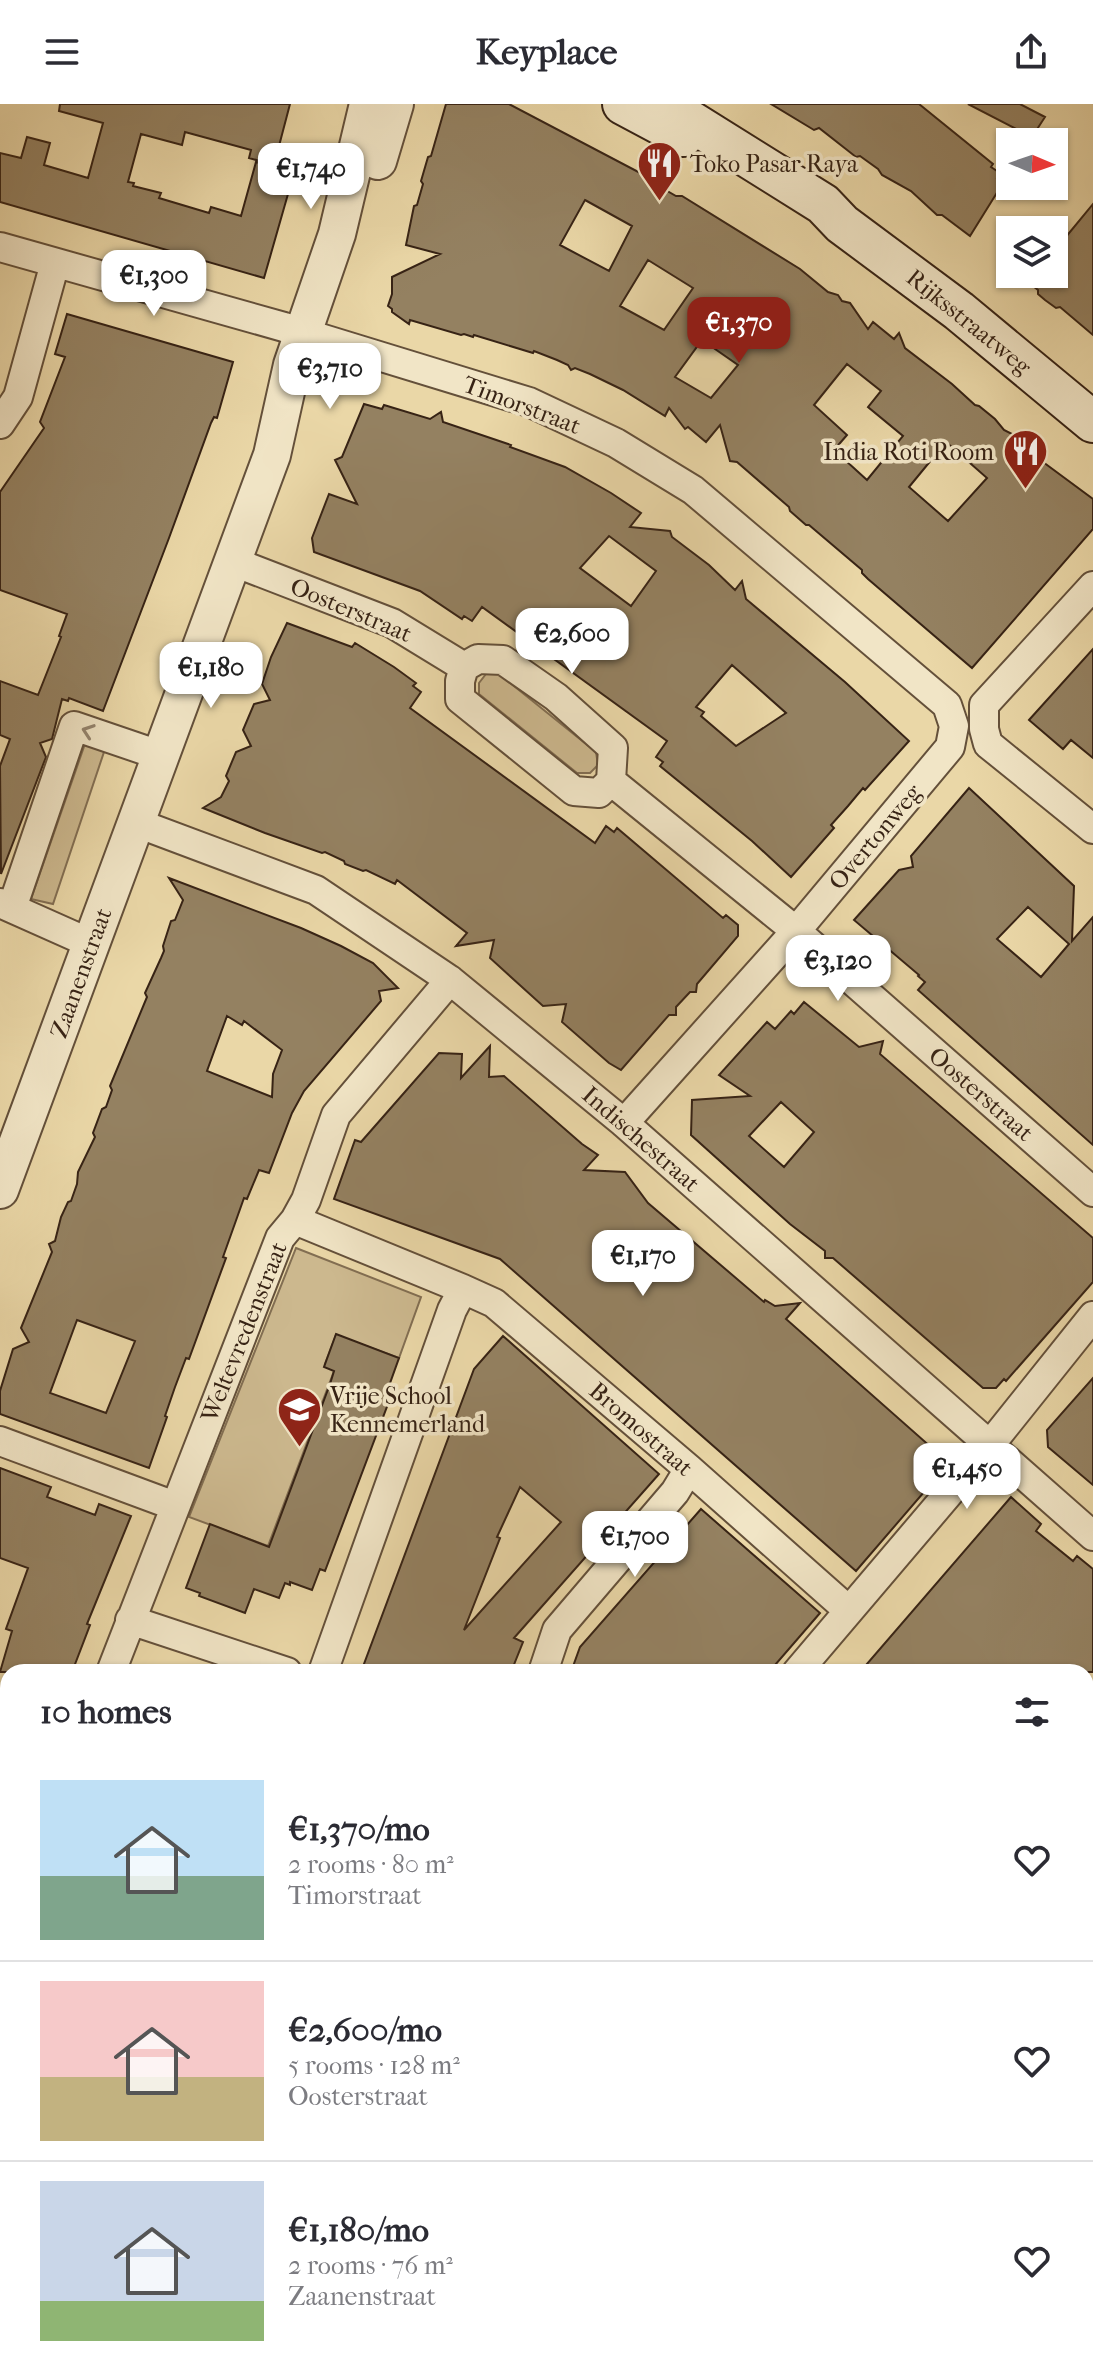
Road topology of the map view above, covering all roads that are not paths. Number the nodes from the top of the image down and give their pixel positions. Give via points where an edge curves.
1 (368, 104) edge
2 (395, 104) edge
3 (623, 104) edge
4 (663, 104) edge
5 (842, 224) junction
6 (0, 247) edge
7 (55, 263) junction
8 (313, 336) junction
9 (1093, 422) edge
10 (0, 424) edge
11 (234, 562) junction
12 (1093, 586) edge
13 (464, 667) junction
14 (954, 726) joint
15 (162, 756) junction
16 (611, 781) junction
17 (137, 823) junction
18 (1093, 829) edge
19 (6, 906) edge
20 (796, 931) junction
21 (92, 944) junction
22 (450, 980) junction
23 (624, 1123) junction
24 (0, 1190) edge
25 (1093, 1192) edge
26 (295, 1220) junction
27 (463, 1289) junction
28 (1093, 1316) edge
29 (0, 1441) edge
30 (989, 1446) junction
31 (689, 1469) junction
32 (175, 1506) junction
33 (1093, 1536) edge
34 (848, 1610) junction
35 (130, 1620) junction
36 (114, 1664) edge
37 (263, 1664) edge
38 (326, 1664) edge
39 (546, 1664) edge
40 (804, 1664) edge

1 - 8 street, Zaanenstraat
2 - 8 street, Zaanenstraat
3 - 5 main road, Rijksstraatweg
4 - 5 main road, Rijksstraatweg via 823,204
5 - 9 main road, Rijksstraatweg via 959,311
6 - 7 street, Timorstraat
7 - 8 street, Timorstraat
7 - 10 street via 18,397
8 - 11 street, Zaanenstraat via 314,372 272,455
8 - 14 street, Timorstraat via 529,402 616,443 693,490 947,705
11 - 13 street, Oosterstraat via 392,623
11 - 15 street, Zaanenstraat
12 - 18 street via 984,705 988,744
13 - 16 street via 478,659 503,660 556,697 613,748
13 - 16 street via 460,699 574,791 599,793
14 - 20 street, Overtonweg via 950,747
15 - 17 street, Zaanenstraat
15 -> 19 street via 74,726
16 - 20 street, Oosterstraat
17 - 21 street, Zaanenstraat
17 - 22 street, Indischestraat via 316,890
19 - 21 street
20 - 23 street, Overtonweg
20 - 25 street, Oosterstraat
21 - 24 street, Zaanenstraat
22 - 23 street, Indischestraat
22 - 26 street, Weltevredenstraat via 336,1115
23 - 30 street, Indischestraat
26 - 27 street, Bromostraat
26 - 32 street, Weltevredenstraat via 280,1238
27 - 31 street, Bromostraat via 494,1303
27 - 38 street
28 - 30 street
29 - 32 street
30 - 33 street, Indischestraat
30 - 34 street
31 - 34 street, Bromostraat
31 - 39 street via 557,1630
32 - 35 street, Weltevredenstraat
34 - 40 street
35 - 36 street, Weltevredenstraat
35 - 37 street

